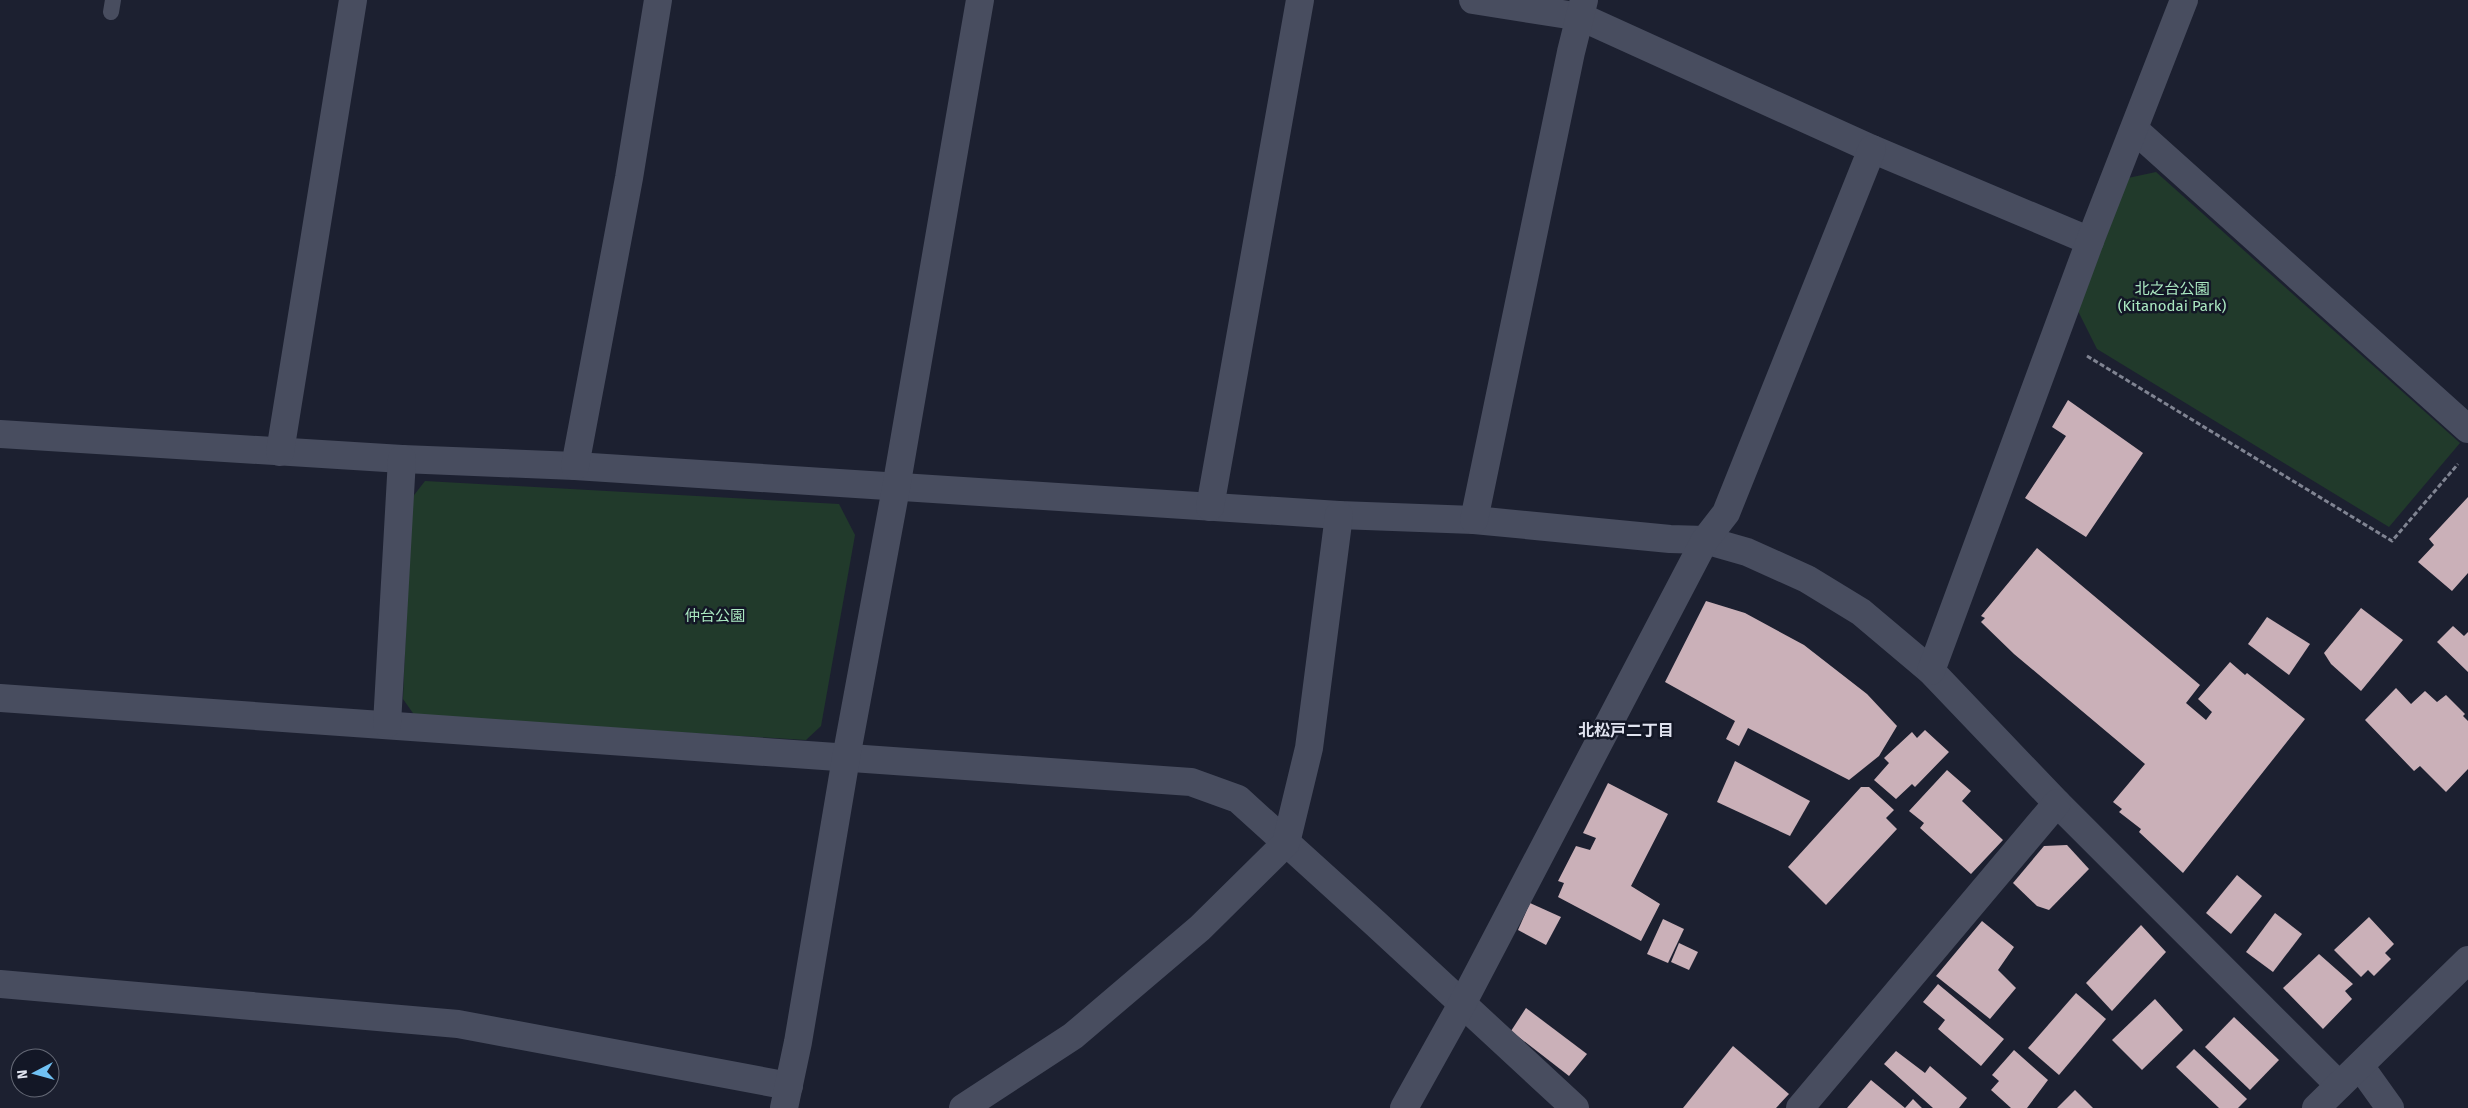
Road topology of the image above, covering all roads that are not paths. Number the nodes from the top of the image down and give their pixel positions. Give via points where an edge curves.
1 (353, 0) edge
2 (658, 0) edge
3 (980, 0) edge
4 (1300, 0) edge
5 (1473, 0) edge
6 (2184, 0) edge
7 (1582, 9) edge
8 (2135, 130) junction
9 (1872, 149) junction
10 (2090, 242) junction
11 (2468, 429) edge
12 (0, 434) edge
13 (280, 452) junction
14 (402, 459) junction
15 (575, 466) junction
16 (896, 488) junction
17 (1210, 507) junction
18 (1339, 515) junction
19 (1474, 520) junction
20 (1705, 540) junction
21 (1931, 671) junction
22 (0, 698) edge
23 (387, 724) junction
24 (846, 758) junction
25 (2057, 803) junction
26 (1286, 843) junction
27 (2468, 960) edge
28 (0, 984) edge
29 (1462, 1004) junction
30 (2360, 1066) junction
31 (2340, 1085) junction
32 (786, 1097) edge
33 (963, 1108) edge
34 (1404, 1108) edge
35 (1575, 1108) edge
36 (1800, 1108) edge
37 (2316, 1108) edge
38 (2390, 1108) edge

1 - 13 street
2 - 15 street via 629,178
3 - 16 street
4 - 17 street
5 - 7 street
6 - 8 street
7 - 9 street
7 - 19 street
8 - 10 street
8 - 11 street
9 - 10 street
9 - 20 street via 1726,513
10 - 21 street
12 - 13 street
13 - 14 street
14 - 15 street
14 - 23 street
15 - 16 street
16 - 17 street
16 - 24 street
17 - 18 street
18 - 19 street
18 - 26 street via 1308,748
19 - 20 street
20 - 21 street via 1747,552 1807,579 1861,612
20 - 29 street
21 - 25 street
22 - 23 street
23 - 24 street
24 - 26 street via 1191,782 1238,799
24 - 32 street
25 - 31 street
25 - 36 street
26 - 29 street
26 - 33 street via 1200,928 1073,1036
27 - 30 street
28 - 32 street via 458,1024
29 - 34 street
29 - 35 street
30 - 31 street
30 - 38 street
31 - 37 street

